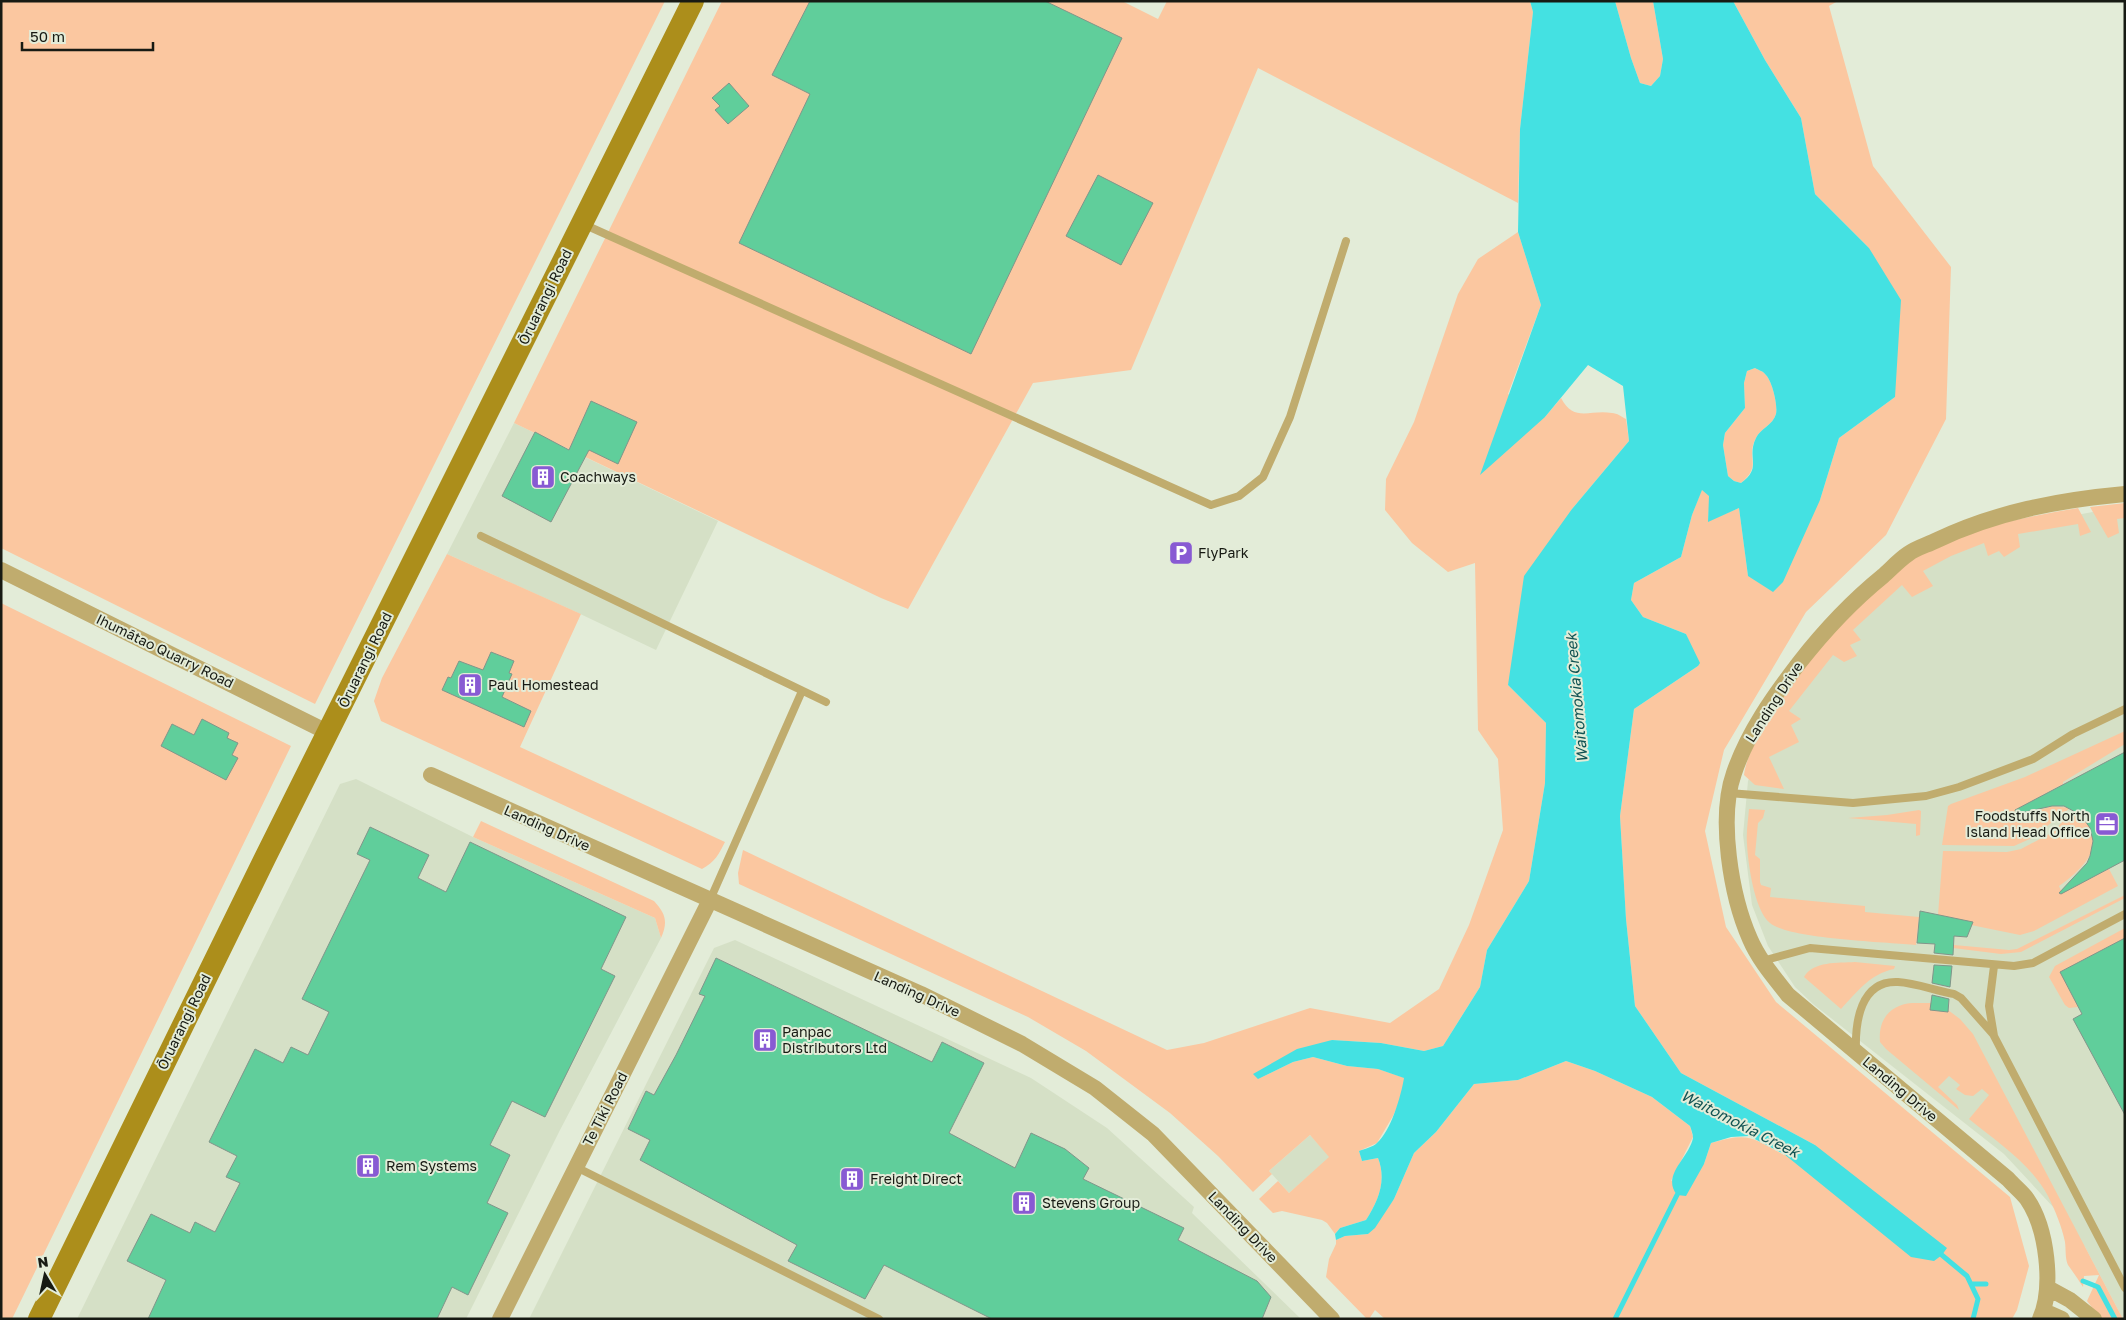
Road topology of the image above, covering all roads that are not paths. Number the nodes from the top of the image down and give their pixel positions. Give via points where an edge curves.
1 (693, 1) edge
2 (581, 223) junction
3 (1346, 241) dead end
4 (2125, 494) edge
5 (481, 536) dead end
6 (1, 570) edge
7 (802, 691) junction
8 (826, 702) dead end
9 (2125, 710) edge
10 (329, 732) junction
11 (431, 775) dead end
12 (1729, 793) junction
13 (710, 900) junction
14 (2125, 914) edge
15 (1762, 961) junction
16 (1994, 966) junction
17 (1994, 1036) junction
18 (1856, 1053) junction
19 (576, 1167) junction
20 (2048, 1288) junction
21 (2125, 1288) edge
22 (2042, 1315) edge
23 (39, 1319) edge
24 (500, 1319) edge
25 (879, 1319) edge
26 (1332, 1319) edge
27 (2062, 1319) edge
28 (2094, 1319) edge

1 - 2 street, Ōruarangi Road
2 - 3 lane via 1211,505 1239,496 1263,477 1290,417
2 - 10 street, Ōruarangi Road
4 - 12 street, Landing Drive via 2074,498 2010,512 1964,526 1909,554 1856,599 1820,636 1782,686 1750,736 1733,774
5 - 7 lane
6 - 10 street, Ihumātao Quarry Road
7 - 8 lane
7 - 13 lane
9 - 12 lane via 2073,734 2033,759 1926,796 1853,803
10 - 23 street, Ōruarangi Road
11 - 13 street, Landing Drive
12 - 15 street, Landing Drive via 1730,864 1737,904 1750,940
13 - 19 street, Te Tiki Road
13 - 26 street, Landing Drive via 974,1020 1022,1044 1095,1088 1153,1134
14 - 16 lane via 2033,964
15 - 16 lane via 1810,948
15 - 18 street, Landing Drive via 1788,996
16 - 17 lane via 1989,1006
17 - 18 lane via 1954,994 1898,982 1885,983 1872,990 1862,1005 1855,1032
17 - 21 lane
18 - 20 street, Landing Drive via 2008,1179 2027,1199 2040,1224
19 - 24 street, Te Tiki Road
19 - 25 lane
20 - 22 street, Landing Drive
20 - 28 street
22 - 27 street

